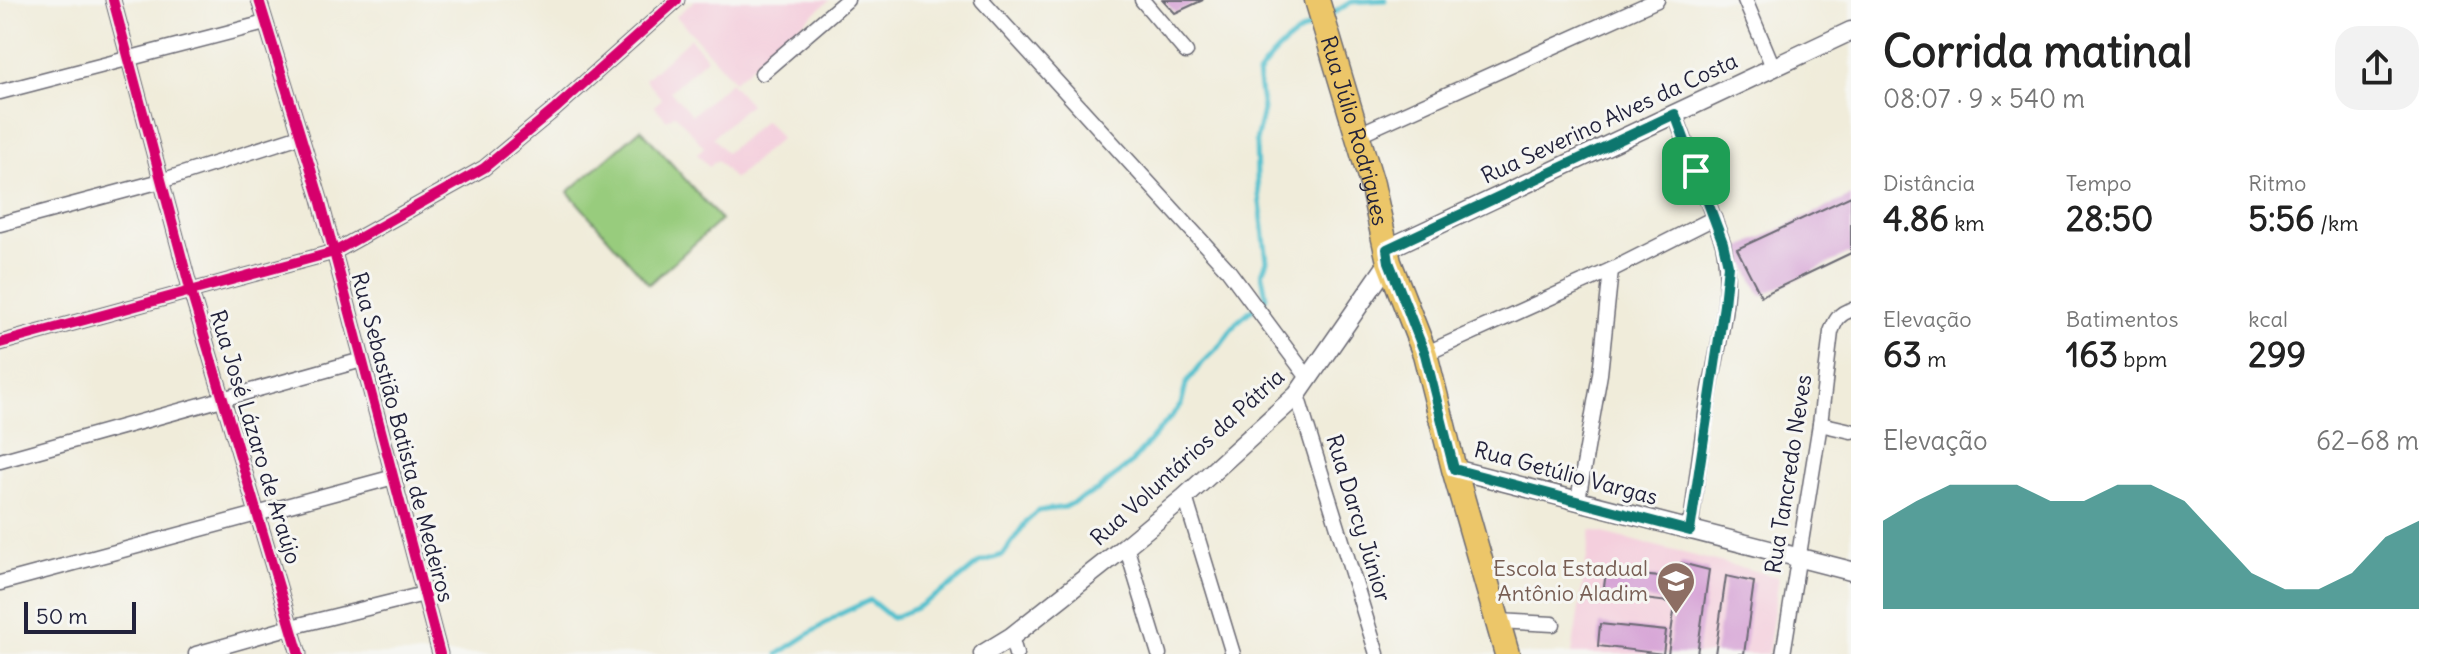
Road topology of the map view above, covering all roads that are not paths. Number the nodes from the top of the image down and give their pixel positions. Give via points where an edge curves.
1 (113, 0) edge
2 (259, 0) edge
3 (677, 0) edge
4 (847, 0) edge
5 (982, 0) edge
6 (1142, 0) edge
7 (1657, 0) edge
8 (1745, 0) edge
9 (1318, 3) edge
10 (265, 23) junction
11 (1851, 31) edge
12 (1186, 52) dead end
13 (129, 58) junction
14 (1773, 67) junction
15 (762, 73) dead end
16 (0, 92) edge
17 (1675, 114) junction
18 (1357, 135) junction
19 (300, 136) junction
20 (161, 181) junction
21 (1714, 218) junction
22 (0, 224) edge
23 (334, 252) junction
24 (1388, 256) junction
25 (1611, 270) junction
26 (191, 292) junction
27 (1851, 310) edge
28 (0, 343) edge
29 (1425, 354) junction
30 (362, 360) junction
31 (1309, 379) junction
32 (1297, 395) junction
33 (224, 400) junction
34 (1820, 424) junction
35 (1851, 431) edge
36 (0, 461) edge
37 (1454, 469) junction
38 (394, 477) junction
39 (1185, 497) junction
40 (1578, 500) junction
41 (258, 514) junction
42 (1690, 531) junction
43 (1126, 546) junction
44 (1797, 559) junction
45 (1851, 571) edge
46 (0, 583) edge
47 (424, 594) junction
48 (1498, 621) junction
49 (1553, 624) dead end
50 (291, 627) junction
51 (1014, 645) edge
52 (196, 654) edge
53 (299, 654) edge
54 (440, 654) edge
55 (983, 654) edge
56 (1159, 654) edge
57 (1233, 654) edge
58 (1377, 654) edge
59 (1507, 654) edge
60 (1783, 654) edge

1 - 13 street, Rua José Lázaro de Araújo
2 - 10 street, Rua Sebastião Batista de Medeiros
3 - 23 street via 484,168
4 - 15 street
5 - 31 street via 1201,239
6 - 12 street
7 - 18 street
8 - 14 street
9 - 18 main road, Rua Júlio Rodrigues
10 - 13 street
10 - 19 street, Rua Sebastião Batista de Medeiros
11 - 14 street, Rua Severino Alves da Costa
13 - 16 street
13 - 20 street, Rua José Lázaro de Araújo
14 - 17 street, Rua Severino Alves da Costa
17 - 21 street
17 - 24 street, Rua Severino Alves da Costa
18 - 24 main road, Rua Júlio Rodrigues
19 - 20 street
19 - 23 street, Rua Sebastião Batista de Medeiros
20 - 22 street
20 - 26 street, Rua José Lázaro de Araújo
21 - 25 street
21 - 42 street via 1728,265
23 - 26 street
23 - 30 street, Rua Sebastião Batista de Medeiros
24 - 29 main road, Rua Júlio Rodrigues
24 - 31 street, Rua Voluntários da Pátria
25 - 29 street
25 - 40 street
26 - 28 street
26 - 33 street, Rua José Lázaro de Araújo
27 - 34 street, Rua Tancredo Neves via 1842,312 1831,332
29 - 37 main road, Rua Júlio Rodrigues
30 - 33 street
30 - 38 street, Rua Sebastião Batista de Medeiros
31 - 32 street, Rua Voluntários da Pátria
32 - 39 street, Rua Voluntários da Pátria
32 - 58 street, Rua Darcy Júnior
33 - 36 street
33 - 41 street, Rua José Lázaro de Araújo
34 - 35 street
34 - 44 street, Rua Tancredo Neves
37 - 40 street, Rua Getúlio Vargas
37 - 48 main road, Rua Júlio Rodrigues
38 - 41 street
38 - 47 street, Rua Sebastião Batista de Medeiros
39 - 43 street, Rua Voluntários da Pátria
39 - 57 street
40 - 42 street, Rua Getúlio Vargas
41 - 46 street
41 - 50 street, Rua José Lázaro de Araújo
42 - 44 street, Rua Getúlio Vargas
43 - 51 street, Rua Voluntários da Pátria
43 - 56 street
44 - 45 street, Rua Getúlio Vargas
44 - 60 street, Rua Tancredo Neves
47 - 50 street
47 - 54 street, Rua Sebastião Batista de Medeiros
48 - 49 street
48 - 59 main road, Rua Júlio Rodrigues
50 - 52 street
50 - 53 street, Rua José Lázaro de Araújo
51 - 55 street, Rua Voluntários da Pátria

